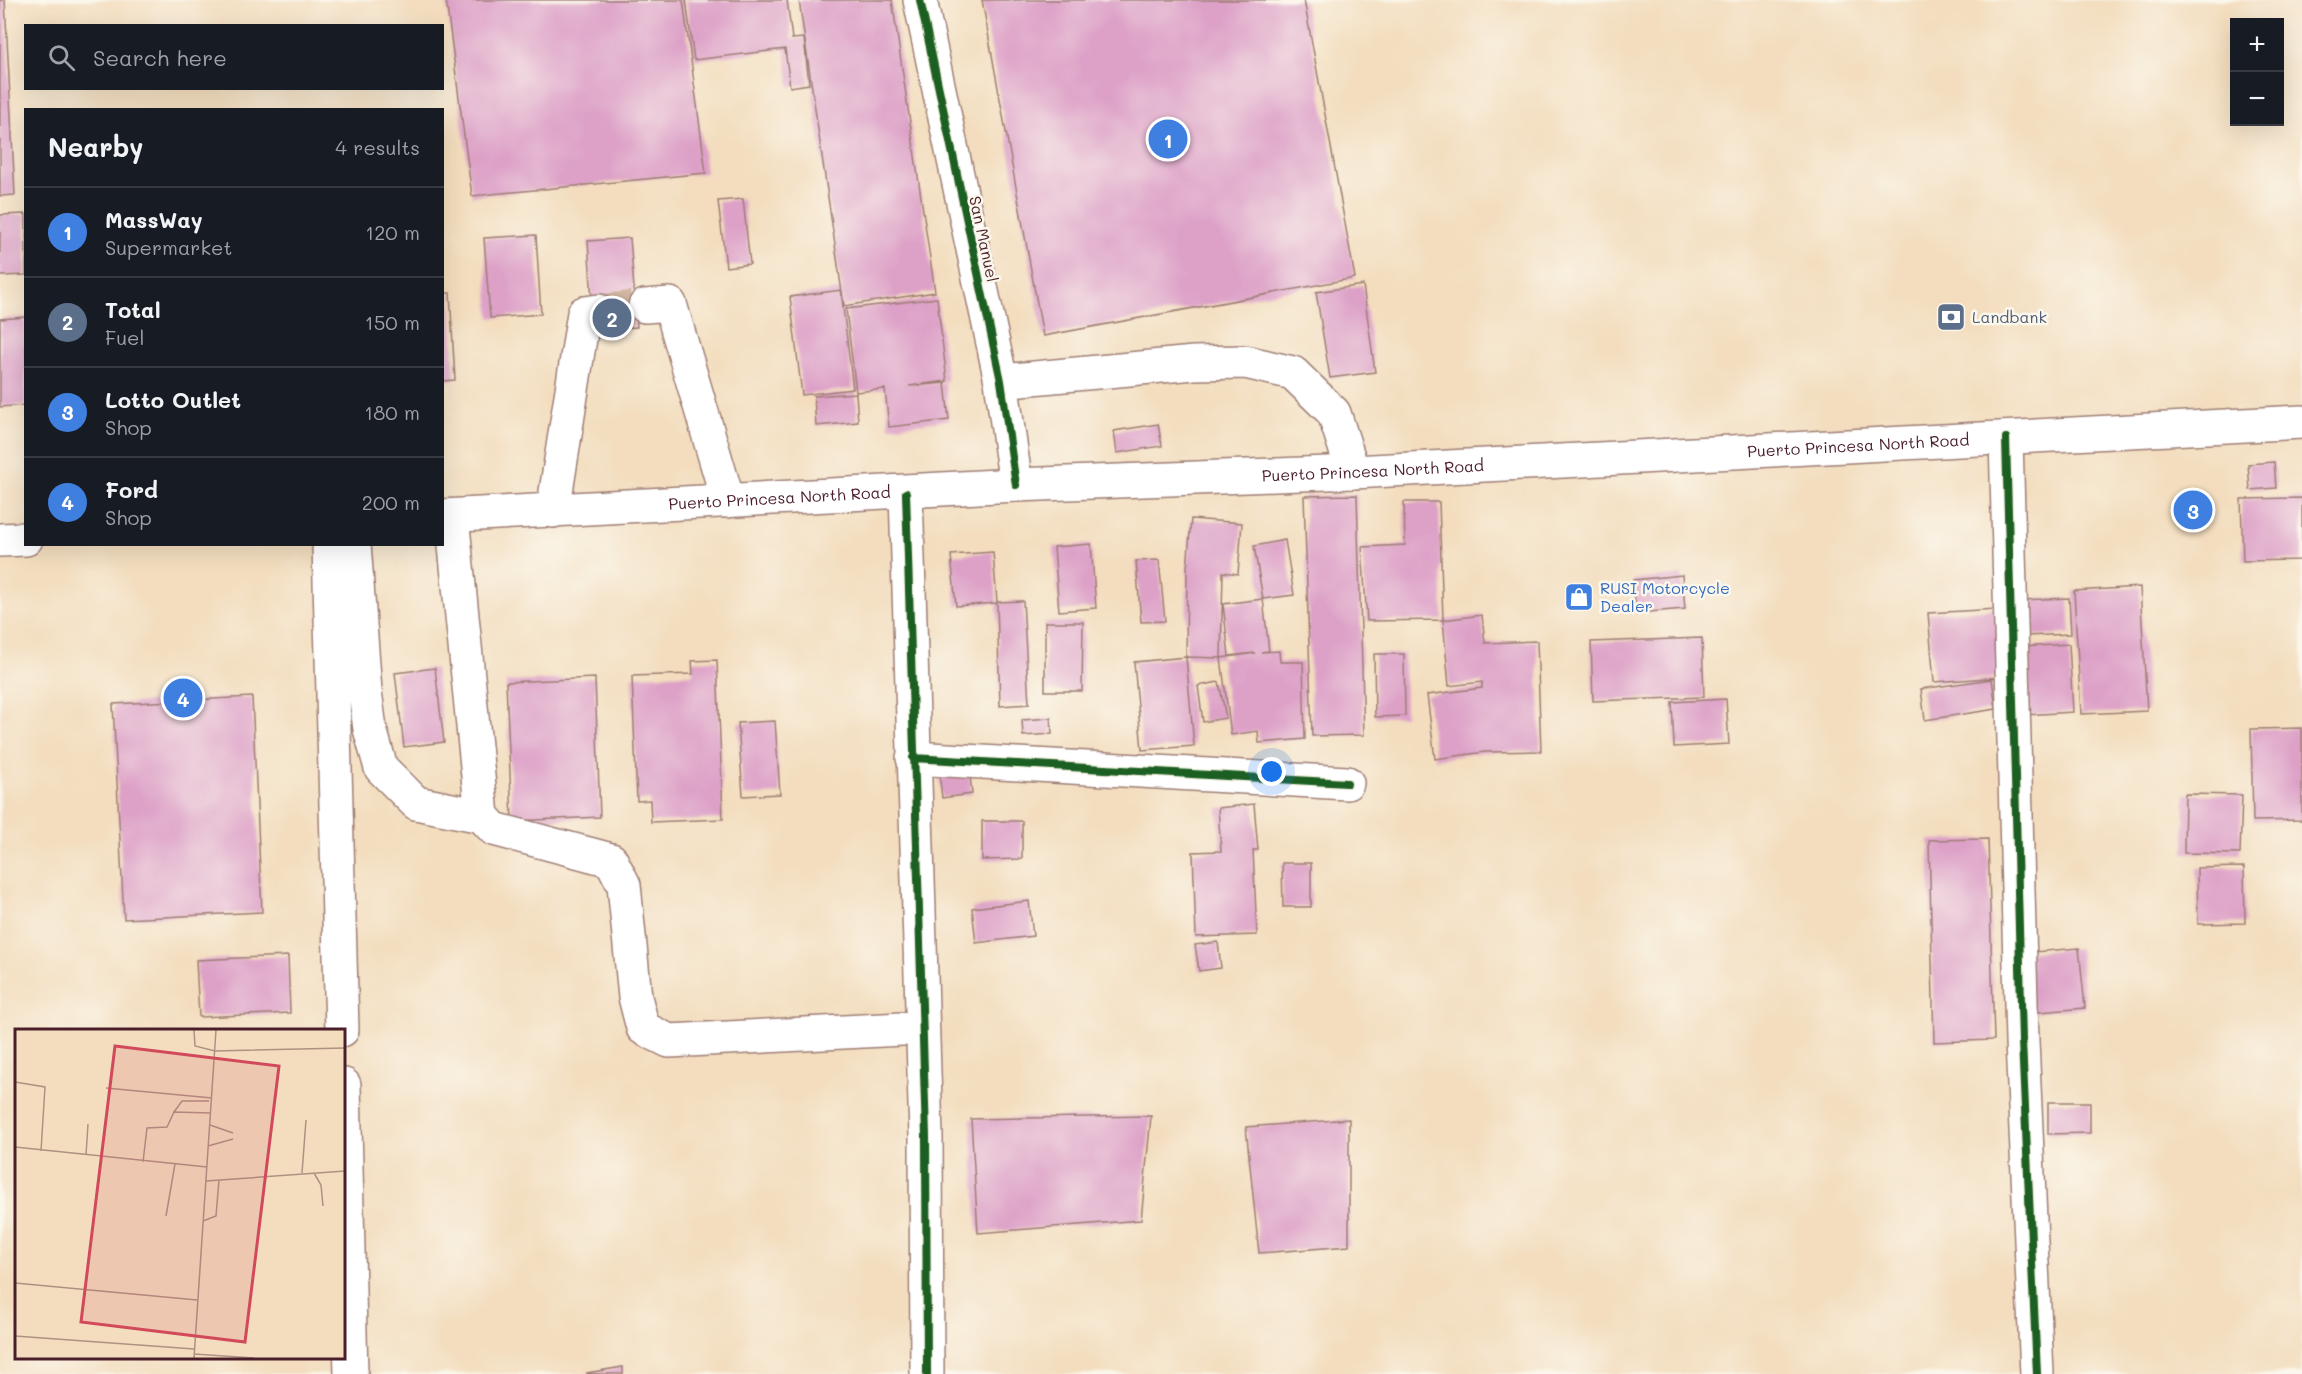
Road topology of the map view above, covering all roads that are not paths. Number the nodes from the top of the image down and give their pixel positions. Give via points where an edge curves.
1 (920, 0) edge
2 (645, 306) tunnel mouth
3 (599, 311) tunnel mouth
4 (1001, 381) junction
5 (2302, 422) edge
6 (2006, 438) junction
7 (1353, 472) junction
8 (1016, 485) junction
9 (906, 493) junction
10 (728, 501) junction
11 (553, 511) junction
12 (447, 516) edge
13 (24, 539) edge
14 (0, 540) edge
15 (329, 546) edge
16 (354, 546) edge
17 (913, 758) junction
18 (1347, 783) dead end
19 (482, 816) junction
20 (922, 1028) junction
21 (342, 1029) edge
22 (345, 1126) edge
23 (351, 1374) edge
24 (927, 1374) edge
25 (2037, 1374) edge

1 - 4 street, San Manuel
2 - 10 street via 670,304
3 - 11 street via 584,313
4 - 7 street via 1214,362 1245,362 1293,373 1334,413
4 - 8 street, San Manuel
5 - 6 street, Puerto Princesa North Road
6 - 7 street, Puerto Princesa North Road
6 - 25 street via 2022,1041
7 - 8 street, Puerto Princesa North Road
8 - 9 street, Puerto Princesa North Road
9 - 10 street, Puerto Princesa North Road
9 - 17 street
10 - 11 street, Puerto Princesa North Road
11 - 12 street, Puerto Princesa North Road
12 - 19 street
13 - 14 street
15 - 21 street
16 - 19 street via 367,710 381,768 416,803
17 - 18 street
17 - 20 street
19 - 20 street via 494,829 611,860 624,885 635,997 644,1028 669,1041
20 - 24 street
22 - 23 street

